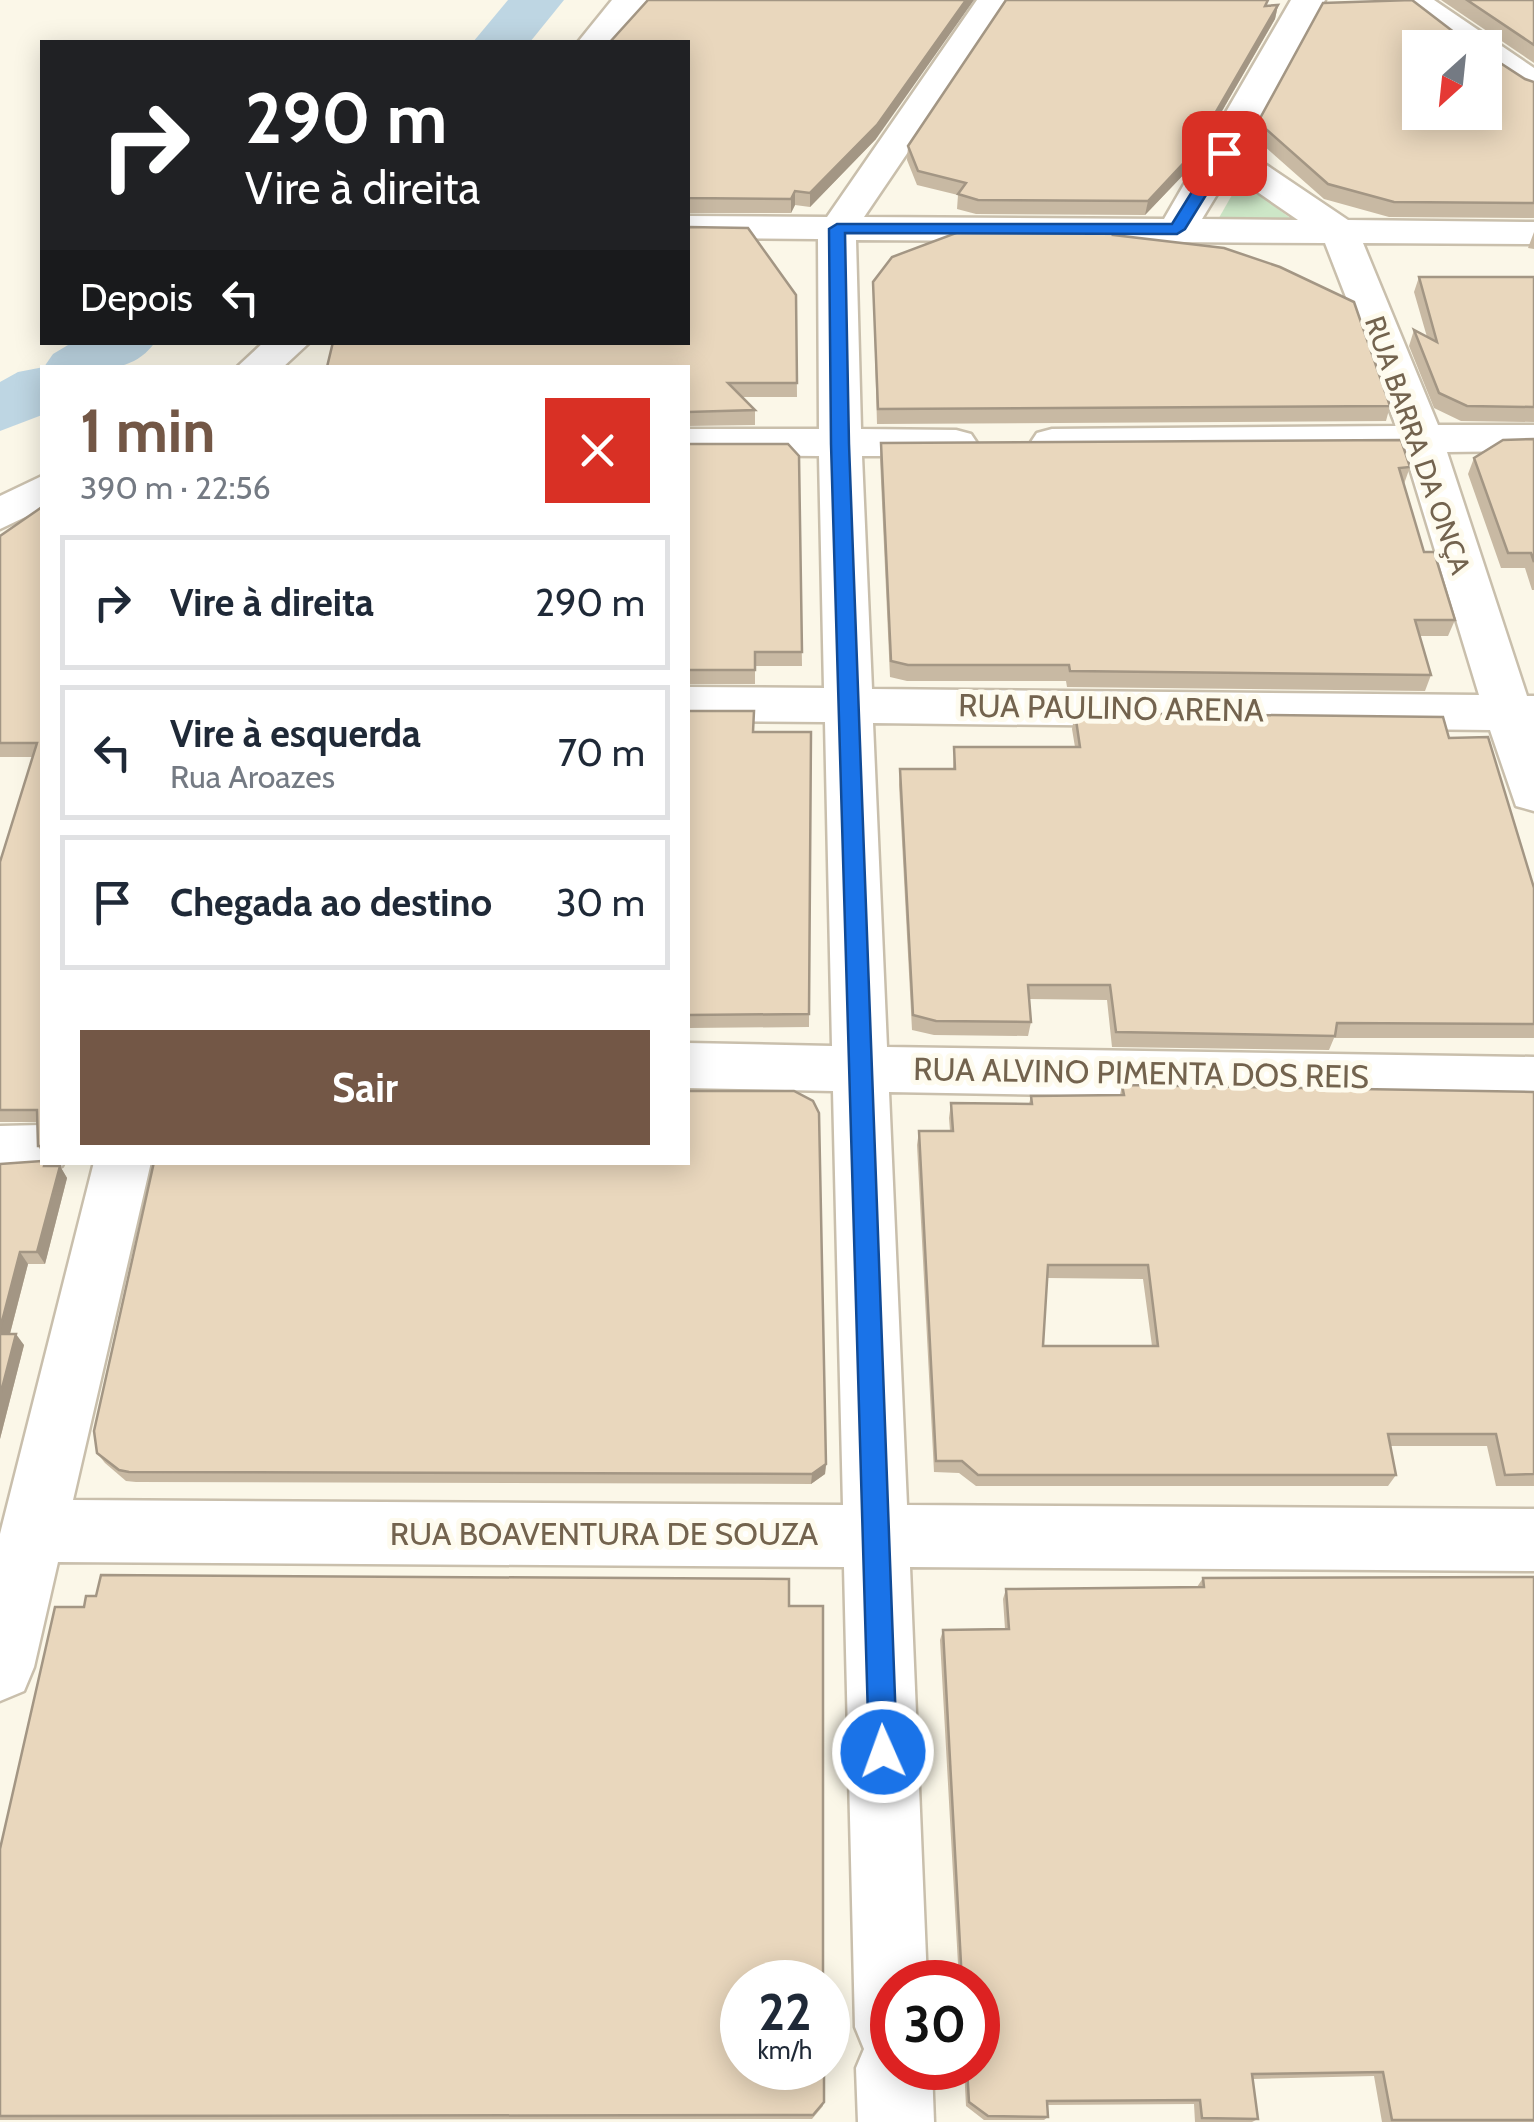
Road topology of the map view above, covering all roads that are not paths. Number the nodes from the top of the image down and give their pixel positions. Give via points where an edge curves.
1 (630, 0) edge
2 (994, 0) edge
3 (1308, 0) edge
4 (1412, 0) edge
5 (1455, 30) edge
6 (597, 40) edge
7 (1502, 62) edge
8 (1534, 84) edge
9 (1224, 153) junction
10 (690, 228) edge
11 (837, 229) junction
12 (1177, 229) junction
13 (1339, 231) junction
14 (1534, 233) edge
15 (290, 345) edge
16 (260, 365) edge
17 (1534, 438) edge
18 (1422, 439) junction
19 (690, 442) edge
20 (840, 444) junction
21 (40, 491) edge
22 (0, 515) edge
23 (690, 704) edge
24 (848, 705) junction
25 (1520, 713) edge
26 (1534, 793) edge
27 (690, 1066) edge
28 (861, 1069) junction
29 (1534, 1080) edge
30 (40, 1149) edge
31 (0, 1150) edge
32 (122, 1165) edge
33 (33, 1531) junction
34 (876, 1536) junction
35 (1534, 1540) edge
36 (0, 1667) edge
37 (890, 1960) edge
38 (895, 2090) edge
39 (896, 2122) edge

1 - 6 street
2 - 11 street
3 - 9 street
4 - 5 street
7 - 8 street
9 - 12 street
9 - 13 street
10 - 11 street
11 - 12 street
11 - 20 street
12 - 13 street
13 - 14 street
13 - 18 street, RUA BARRA DA ONÇA
15 - 16 street
17 - 18 street
18 - 20 street
18 - 25 street, RUA BARRA DA ONÇA
19 - 20 street
20 - 24 street
21 - 22 street
23 - 24 street, RUA PAULINO ARENA
24 - 25 street, RUA PAULINO ARENA
24 - 28 street
25 - 26 street, RUA BARRA DA ONÇA
27 - 28 street, RUA ALVINO PIMENTA DOS REIS
28 - 29 street, RUA ALVINO PIMENTA DOS REIS
28 - 34 street
30 - 31 street
32 - 33 street
33 - 34 street, RUA BOAVENTURA DE SOUZA
33 - 36 street
34 - 35 street, RUA BOAVENTURA DE SOUZA
34 - 37 street
38 - 39 street

